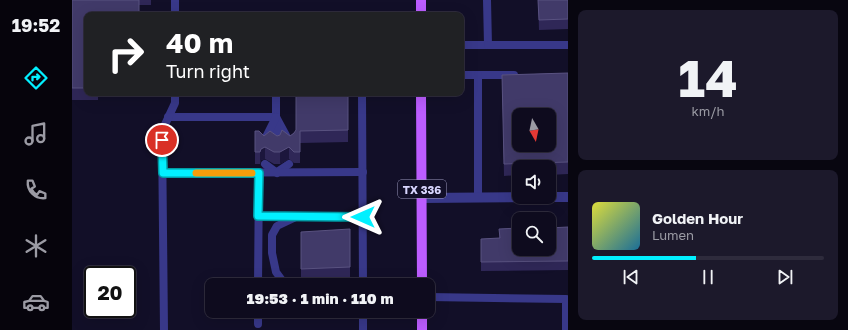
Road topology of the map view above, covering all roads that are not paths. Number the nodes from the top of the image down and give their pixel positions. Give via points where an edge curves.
1 (175, 0) edge
2 (421, 0) edge
3 (487, 0) edge
4 (175, 12) edge
5 (421, 12) edge
6 (464, 45) edge
7 (488, 45) junction
8 (568, 46) edge
9 (464, 75) edge
10 (478, 75) junction
11 (524, 75) edge
12 (175, 96) edge
13 (276, 96) edge
14 (362, 96) edge
15 (421, 96) edge
16 (276, 116) junction
17 (168, 117) junction
18 (264, 142) edge
19 (277, 142) edge
20 (290, 142) edge
21 (264, 164) dead end
22 (276, 164) edge
23 (289, 164) dead end
24 (363, 172) junction
25 (163, 173) junction
26 (259, 173) junction
27 (277, 173) junction
28 (512, 197) edge
29 (556, 197) edge
30 (568, 197) edge
31 (422, 198) junction
32 (478, 198) junction
33 (258, 216) junction
34 (296, 216) junction
35 (363, 217) junction
36 (258, 278) edge
37 (280, 278) edge
38 (363, 278) edge
39 (422, 278) edge
40 (435, 297) edge
41 (567, 298) edge
42 (258, 318) edge
43 (363, 318) edge
44 (422, 318) edge
45 (258, 324) dead end
46 (164, 330) edge
47 (364, 330) edge
48 (422, 330) edge
49 (566, 330) edge

1 - 4 lane
2 - 5 main road
3 - 7 lane
6 - 7 lane
7 - 8 lane
9 - 10 lane
10 - 11 lane
10 - 32 lane
12 - 17 lane via 175,103
13 - 16 lane
14 - 24 lane
15 - 31 main road, TX 336
16 - 17 lane
16 - 18 lane
16 - 19 lane
16 - 20 lane
17 - 25 lane via 162,131
21 - 27 lane
22 - 27 lane
23 - 27 lane
24 - 27 lane
24 - 35 lane
25 - 26 lane
25 - 46 lane
26 - 27 lane
26 - 33 lane
28 - 32 street
29 - 30 street
31 - 32 street
31 - 39 main road, TX 336
33 - 34 lane
33 - 36 lane
34 - 35 lane
34 - 37 lane via 277,226 272,235 272,253 276,272
35 - 38 lane
40 - 41 lane
41 - 49 lane
42 - 45 lane
43 - 47 lane
44 - 48 main road

